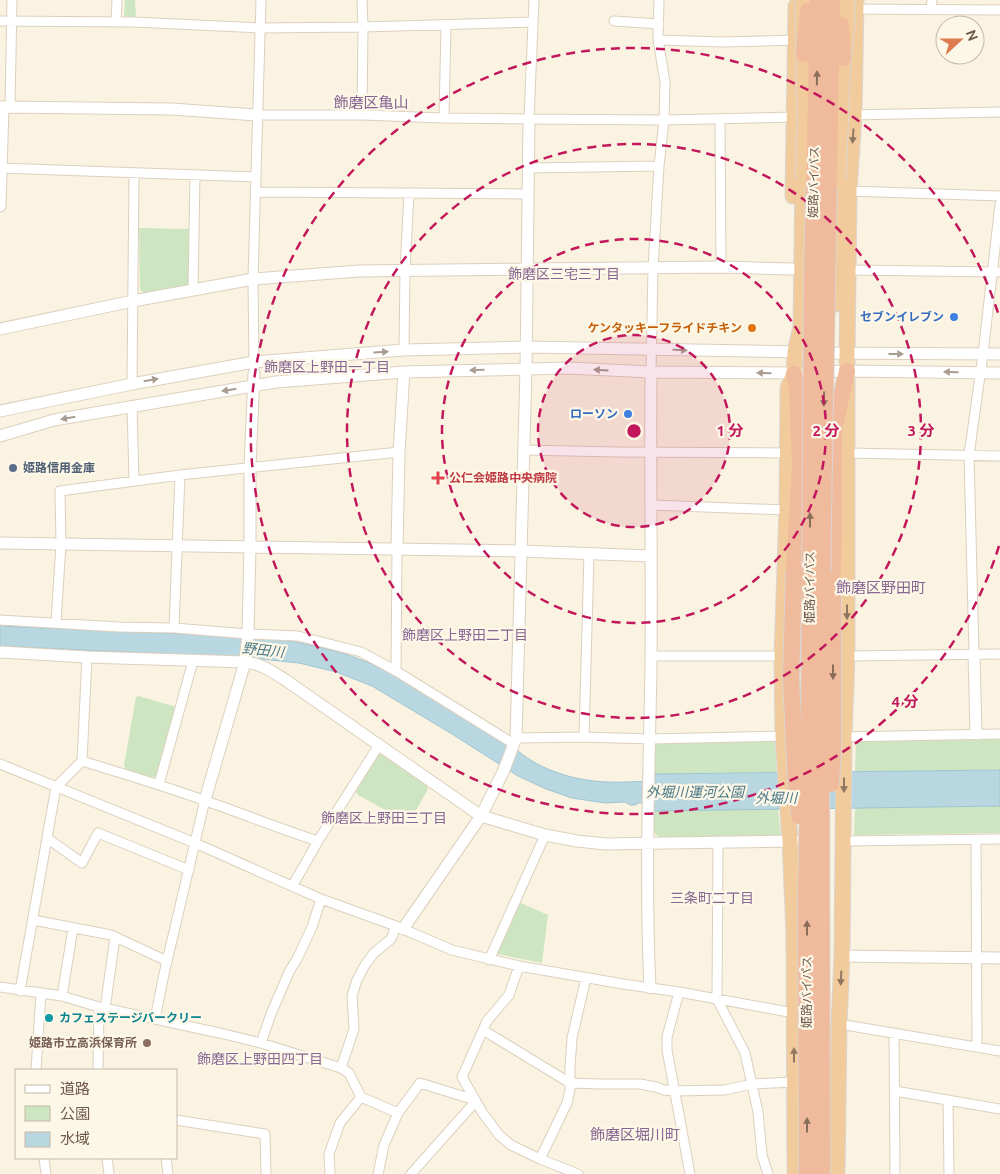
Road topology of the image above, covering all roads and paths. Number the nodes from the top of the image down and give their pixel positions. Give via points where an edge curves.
1 (12, 0) edge
2 (117, 0) edge
3 (260, 0) edge
4 (362, 0) edge
5 (534, 0) edge
6 (659, 0) edge
7 (818, 0) edge
8 (832, 0) edge
9 (841, 0) edge
10 (932, 0) edge
11 (801, 2) edge
12 (853, 3) edge
13 (931, 10) junction
14 (1000, 10) edge
15 (0, 21) edge
16 (12, 21) junction
17 (614, 21) dead end
18 (116, 22) junction
19 (533, 22) junction
20 (659, 24) junction
21 (446, 25) junction
22 (363, 27) junction
23 (259, 28) junction
24 (658, 40) junction
25 (800, 47) junction
26 (843, 58) junction
27 (4, 107) edge
28 (1000, 112) edge
29 (257, 115) junction
30 (362, 115) junction
31 (854, 115) junction
32 (444, 118) junction
33 (794, 118) junction
34 (529, 119) junction
35 (720, 119) junction
36 (664, 120) junction
37 (660, 166) junction
38 (1, 168) edge
39 (528, 168) junction
40 (134, 174) junction
41 (195, 175) junction
42 (256, 177) junction
43 (849, 191) junction
44 (255, 192) junction
45 (408, 193) junction
46 (528, 194) junction
47 (1000, 196) edge
48 (1000, 204) edge
49 (0, 206) edge
50 (721, 267) junction
51 (528, 268) junction
52 (653, 268) junction
53 (792, 269) junction
54 (405, 270) junction
55 (848, 270) junction
56 (996, 272) edge
57 (253, 279) junction
58 (193, 290) junction
59 (133, 301) junction
60 (0, 329) edge
61 (526, 347) junction
62 (404, 350) junction
63 (652, 350) junction
64 (795, 352) junction
65 (847, 354) junction
66 (983, 354) junction
67 (1000, 354) edge
68 (254, 367) junction
69 (526, 369) junction
70 (847, 371) junction
71 (404, 372) junction
72 (651, 372) junction
73 (980, 373) junction
74 (1000, 373) edge
75 (794, 374) junction
76 (132, 384) junction
77 (253, 386) junction
78 (132, 406) junction
79 (0, 412) edge
80 (0, 436) edge
81 (524, 450) junction
82 (399, 452) junction
83 (650, 452) junction
84 (788, 453) junction
85 (847, 453) junction
86 (969, 456) junction
87 (1000, 456) edge
88 (250, 467) junction
89 (180, 475) junction
90 (134, 481) junction
91 (651, 505) junction
92 (787, 510) junction
93 (0, 543) edge
94 (61, 544) junction
95 (177, 547) junction
96 (250, 547) junction
97 (397, 550) junction
98 (522, 552) junction
99 (589, 554) junction
100 (651, 556) junction
101 (0, 620) edge
102 (56, 623) junction
103 (174, 628) junction
104 (248, 634) junction
105 (0, 652) edge
106 (974, 654) junction
107 (1000, 654) edge
108 (651, 656) junction
109 (782, 656) junction
110 (847, 656) junction
111 (87, 657) junction
112 (193, 661) junction
113 (245, 662) junction
114 (396, 671) junction
115 (976, 734) junction
116 (1000, 734) edge
117 (584, 737) junction
118 (844, 737) junction
119 (650, 739) junction
120 (515, 741) junction
121 (784, 742) junction
122 (379, 745) junction
123 (82, 761) junction
124 (0, 764) edge
125 (159, 784) junction
126 (56, 787) junction
127 (205, 800) junction
128 (481, 816) junction
129 (790, 834) junction
130 (546, 835) junction
131 (47, 838) junction
132 (1000, 839) edge
133 (976, 840) junction
134 (318, 841) junction
135 (844, 841) junction
136 (718, 842) junction
137 (195, 843) junction
138 (647, 843) junction
139 (821, 851) junction
140 (189, 870) junction
141 (293, 885) junction
142 (321, 899) junction
143 (806, 905) junction
144 (32, 920) junction
145 (73, 928) junction
146 (399, 928) junction
147 (115, 937) junction
148 (842, 956) junction
149 (977, 958) junction
150 (1000, 958) edge
151 (489, 960) junction
152 (167, 962) junction
153 (519, 966) junction
154 (586, 978) junction
155 (0, 987) edge
156 (650, 988) junction
157 (20, 990) junction
158 (679, 992) junction
159 (41, 993) junction
160 (62, 996) junction
161 (717, 999) junction
162 (102, 1008) junction
163 (794, 1013) junction
164 (155, 1019) junction
165 (839, 1024) junction
166 (483, 1030) junction
167 (894, 1034) junction
168 (261, 1043) junction
169 (977, 1047) junction
170 (1000, 1051) edge
171 (341, 1068) junction
172 (36, 1069) edge
173 (98, 1069) edge
174 (794, 1082) junction
175 (570, 1083) junction
176 (752, 1084) junction
177 (674, 1091) junction
178 (895, 1091) junction
179 (361, 1097) junction
180 (948, 1100) junction
181 (476, 1101) junction
182 (1000, 1109) edge
183 (398, 1113) junction
184 (178, 1120) edge
185 (540, 1158) junction
186 (44, 1159) edge
187 (107, 1159) edge
188 (166, 1159) edge
189 (46, 1174) edge
190 (109, 1174) edge
191 (168, 1174) edge
192 (266, 1174) edge
193 (330, 1174) edge
194 (378, 1174) edge
195 (411, 1174) edge
196 (578, 1174) edge
197 (690, 1174) edge
198 (768, 1174) edge
199 (795, 1174) edge
200 (807, 1174) edge
201 (822, 1174) edge
202 (837, 1174) edge
203 (895, 1174) edge
204 (949, 1174) edge

1 - 16 street
2 - 18 street
3 - 23 street
4 - 22 street
5 - 19 street
6 - 20 street
143 -> 7 highway, 姫路バイパス, bridge
8 -> 139 highway, 姫路バイパス, bridge via 822,526
9 - 26 highway, bridge
10 - 13 street
11 - 12 street
11 - 25 highway, bridge
12 - 13 street
12 - 26 highway, bridge
12 - 31 highway
13 - 14 street
15 - 16 street
16 - 18 street
16 - 27 street
17 - 20 street
18 - 23 street
19 - 21 street
19 - 34 street
20 - 24 street
21 - 22 street
21 - 32 street
22 - 23 street
22 - 30 street
23 - 29 street
24 - 25 street
24 - 36 street via 665,82
25 - 33 highway
25 - 64 highway, bridge via 805,122 801,327
26 - 65 highway, bridge via 837,325
27 - 29 street via 172,109
27 - 38 street
28 - 31 street
29 - 30 street
29 - 42 street
30 - 32 street
31 - 33 street
31 -> 43 highway
32 - 34 street
33 - 35 street
33 - 53 highway
34 - 36 street
34 - 39 street
35 - 36 street
35 - 50 street
36 - 37 street
37 - 39 street
37 - 52 street
38 - 40 street
38 - 49 street
39 - 46 street
40 - 41 street
40 - 59 street
41 - 42 street
41 - 58 street
42 - 44 street
43 - 47 street
43 - 55 highway
44 - 45 street
44 - 57 street
45 - 46 street
45 - 54 street
46 - 51 street
48 - 56 street
50 - 52 street
50 - 53 street
51 - 52 street
51 - 54 street
51 - 61 street
52 - 63 street
53 - 64 highway
54 - 57 street via 360,270
54 - 62 street
55 - 56 street
55 - 65 highway
56 - 66 street
57 - 58 street
57 - 68 street
58 - 59 street
59 - 60 street
59 - 76 street
61 - 62 street
61 - 63 street
61 - 69 street
68 -> 62 street
63 -> 64 street
63 - 72 street
64 - 65 street
64 - 75 highway
65 -> 66 street
65 - 70 highway
66 - 67 street
66 - 73 street
76 -> 68 street
68 - 77 street
69 -> 71 street
72 -> 69 street
69 - 81 street
73 -> 70 street
70 - 75 street
70 - 85 highway
70 -> 139 highway, bridge via 834,430 832,766 829,829
71 - 77 street
71 - 82 street
75 -> 72 street
72 - 83 street
73 - 74 street
73 - 86 street
75 - 84 highway via 788,388
75 - 143 highway, bridge via 800,466 791,679
76 - 79 street
77 -> 78 street
77 - 88 street
78 -> 80 street via 54,420
78 - 90 street
81 - 83 street
81 - 98 street
82 - 88 street
82 - 97 street
83 - 84 street
83 - 91 street
84 - 92 highway
85 - 86 street
85 -> 110 highway
86 - 87 street
86 - 106 street
88 - 89 street
88 - 96 street
89 - 90 street
89 - 95 street
90 - 94 street via 60,492
91 - 92 street
91 - 100 street
92 - 109 highway
93 - 94 street
94 - 95 street
94 - 102 street
95 - 96 street
95 - 103 street
96 - 97 street
96 - 104 street
97 - 98 street
97 - 114 street
98 - 99 street
98 - 120 street
99 - 100 street
99 - 117 street
100 - 108 street
101 - 102 street
102 - 103 street
103 - 104 street
104 - 113 street
104 - 114 street via 298,636 361,652
105 - 111 street
106 - 107 street
106 - 110 street
106 - 115 street
108 - 109 street
108 - 119 street
109 - 121 highway
110 - 118 highway
111 - 112 street
111 - 123 street
112 - 113 street
112 - 125 street
113 - 122 street via 266,668
113 - 127 street
114 - 120 street
115 - 116 street
115 - 118 street
117 - 119 street
117 - 120 street
118 - 121 street
118 -> 135 highway
119 - 121 street
119 - 138 street
120 - 128 street
121 - 129 highway
122 - 128 street
122 - 134 street
123 - 125 street
123 - 126 street
124 - 126 street
125 - 127 street
126 - 131 street
126 - 137 street
127 - 134 street
127 - 137 street
128 - 130 street
128 - 146 street
129 - 135 street
129 - 136 street
129 - 163 highway
130 - 138 street via 606,844
130 - 151 street
131 - 140 street via 82,863 98,833
131 - 144 street
132 - 133 street
133 - 135 street
133 - 149 street
134 - 141 street
135 - 148 highway
136 - 138 street
136 - 161 street
137 - 140 street
137 - 141 street
138 - 156 street
139 - 201 highway, 姫路バイパス, bridge
140 - 152 street
141 - 142 street
142 - 146 street
142 - 168 street
200 -> 143 highway, 姫路バイパス, bridge
144 - 145 street
144 - 157 street
145 - 147 street
145 - 160 street
146 - 151 street via 452,950
146 - 171 street via 374,953 356,980 352,996 354,1029
147 - 152 street
147 - 162 street
148 - 149 street
148 -> 165 highway
149 - 150 street
149 - 169 street
151 - 153 street
152 - 164 street
153 - 154 street
153 - 166 street via 509,996
154 - 156 street
154 - 175 street via 572,1038
155 - 157 street
156 - 158 street
157 - 159 street
158 - 161 street
158 - 177 street via 667,1037
159 - 160 street
159 - 172 street
160 - 162 street
161 - 163 street
161 - 176 street via 745,1053
162 - 164 street
162 - 173 street
174 -> 163 highway
164 - 168 street
165 - 167 street
165 - 202 highway
166 - 175 street
166 - 181 street via 462,1077
167 - 169 street
167 - 178 street
168 - 171 street
169 - 170 street
171 - 179 street via 349,1074
174 - 176 street
174 - 199 highway
175 - 177 street via 640,1084
175 - 185 street via 566,1103
176 - 177 street via 725,1090
176 - 198 street via 762,1155
177 - 197 street
178 - 180 street
178 - 203 street
179 - 183 street
179 - 193 street via 340,1123 329,1154
180 - 182 street
180 - 204 street
181 - 183 street via 420,1083
181 - 185 street via 499,1135 511,1145
181 - 195 street
183 - 194 street via 384,1145
184 - 192 street via 265,1134
185 - 196 street
186 - 189 street
187 - 190 street
188 - 191 street

